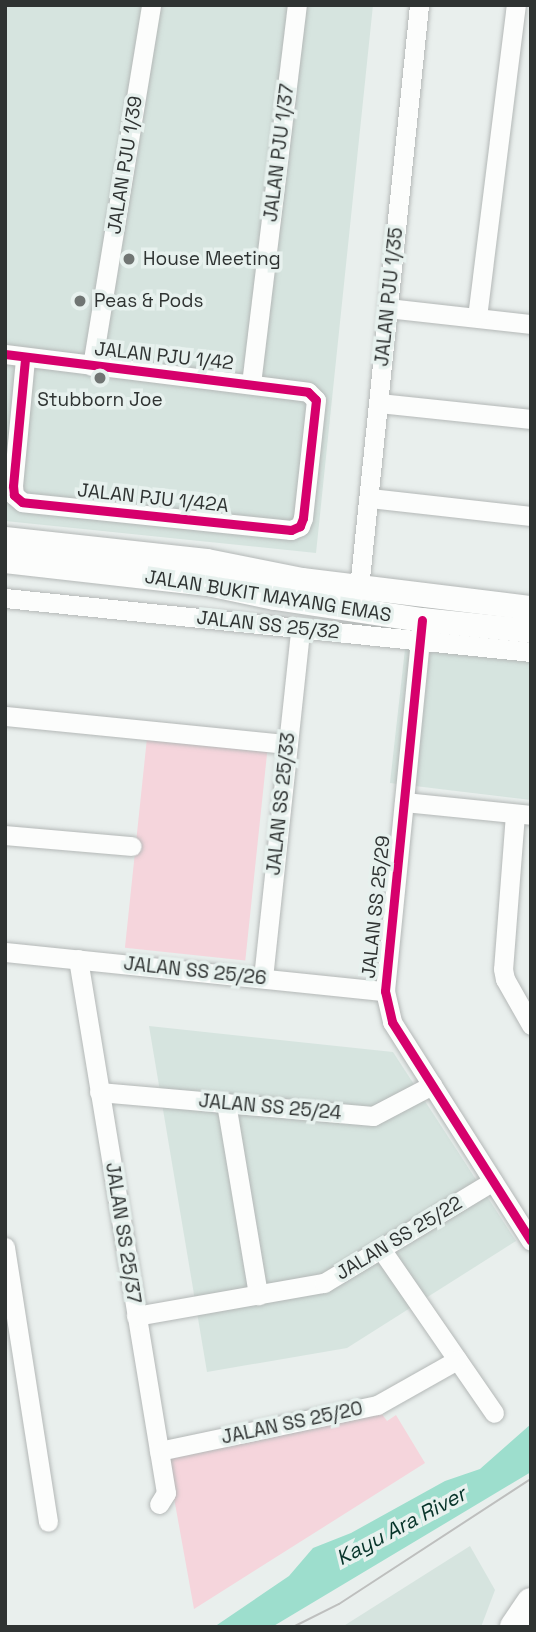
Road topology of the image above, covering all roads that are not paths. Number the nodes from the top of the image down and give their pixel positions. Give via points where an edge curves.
1 (151, 5) edge
2 (297, 5) edge
3 (418, 5) edge
4 (516, 5) edge
5 (388, 308) junction
6 (477, 317) junction
7 (531, 324) edge
8 (15, 356) edge
9 (92, 366) junction
10 (251, 384) junction
11 (316, 400) joint
12 (379, 403) junction
13 (531, 419) edge
14 (370, 498) junction
15 (531, 516) edge
16 (5, 539) edge
17 (5, 561) edge
18 (359, 588) junction
19 (5, 598) edge
20 (531, 608) edge
21 (300, 629) junction
22 (421, 630) junction
23 (531, 631) edge
24 (531, 652) edge
25 (5, 716) edge
26 (288, 744) junction
27 (404, 802) junction
28 (523, 815) edge
29 (5, 835) edge
30 (132, 846) dead end
31 (5, 952) edge
32 (78, 959) junction
33 (263, 978) junction
34 (385, 991) junction
35 (531, 1024) edge
36 (432, 1085) junction
37 (100, 1092) junction
38 (226, 1103) junction
39 (493, 1181) junction
40 (531, 1241) edge
41 (5, 1247) edge
42 (381, 1249) junction
43 (258, 1295) junction
44 (136, 1315) junction
45 (457, 1360) junction
46 (494, 1413) dead end
47 (159, 1451) junction
48 (159, 1504) dead end
49 (48, 1522) dead end
50 (531, 1603) edge
51 (515, 1627) edge

1 - 9 street, JALAN PJU 1/39
2 - 10 street, JALAN PJU 1/37
3 - 5 street, JALAN PJU 1/35
4 - 6 street
5 - 6 street
5 - 12 street, JALAN PJU 1/35
6 - 7 street
8 - 9 street, JALAN PJU 1/42
8 - 11 street, JALAN PJU 1/42A via 13,486 14,495 22,502 291,530 300,526 303,518
9 - 10 street, JALAN PJU 1/42
10 - 11 street, JALAN PJU 1/42 via 299,389
12 - 13 street
12 - 14 street, JALAN PJU 1/35
14 - 15 street
14 - 18 street, JALAN PJU 1/35
16 - 18 main road, JALAN BUKIT MAYANG EMAS via 207,561
17 - 22 main road, JALAN BUKIT MAYANG EMAS via 208,584
18 - 20 main road, JALAN BUKIT MAYANG EMAS
19 - 21 street, JALAN SS 25/32
21 - 22 street, JALAN SS 25/32
21 - 26 street, JALAN SS 25/33
22 - 23 main road, JALAN BUKIT MAYANG EMAS
22 - 24 street, JALAN SS 25/32
22 - 27 street, JALAN SS 25/29
25 - 26 street
26 - 33 street, JALAN SS 25/33
27 - 28 street
27 - 34 street, JALAN SS 25/29
28 - 35 street via 503,969
29 - 30 street
31 - 32 street, JALAN SS 25/26
32 - 33 street, JALAN SS 25/26
32 - 37 street, JALAN SS 25/37
33 - 34 street, JALAN SS 25/26
34 - 36 street, JALAN SS 25/29 via 392,1021
36 - 38 street, JALAN SS 25/24 via 373,1116
36 - 39 street, JALAN SS 25/29
37 - 38 street, JALAN SS 25/24
37 - 44 street, JALAN SS 25/37
38 - 43 street
39 - 40 street, JALAN SS 25/29
39 - 42 street, JALAN SS 25/22
41 - 49 street
42 - 43 street, JALAN SS 25/22 via 324,1283
42 - 45 street
43 - 44 street, JALAN SS 25/22
44 - 47 street, JALAN SS 25/37
45 - 46 street
45 - 47 street, JALAN SS 25/20 via 377,1405
47 - 48 street, JALAN SS 25/37 via 166,1493
50 - 51 highway

